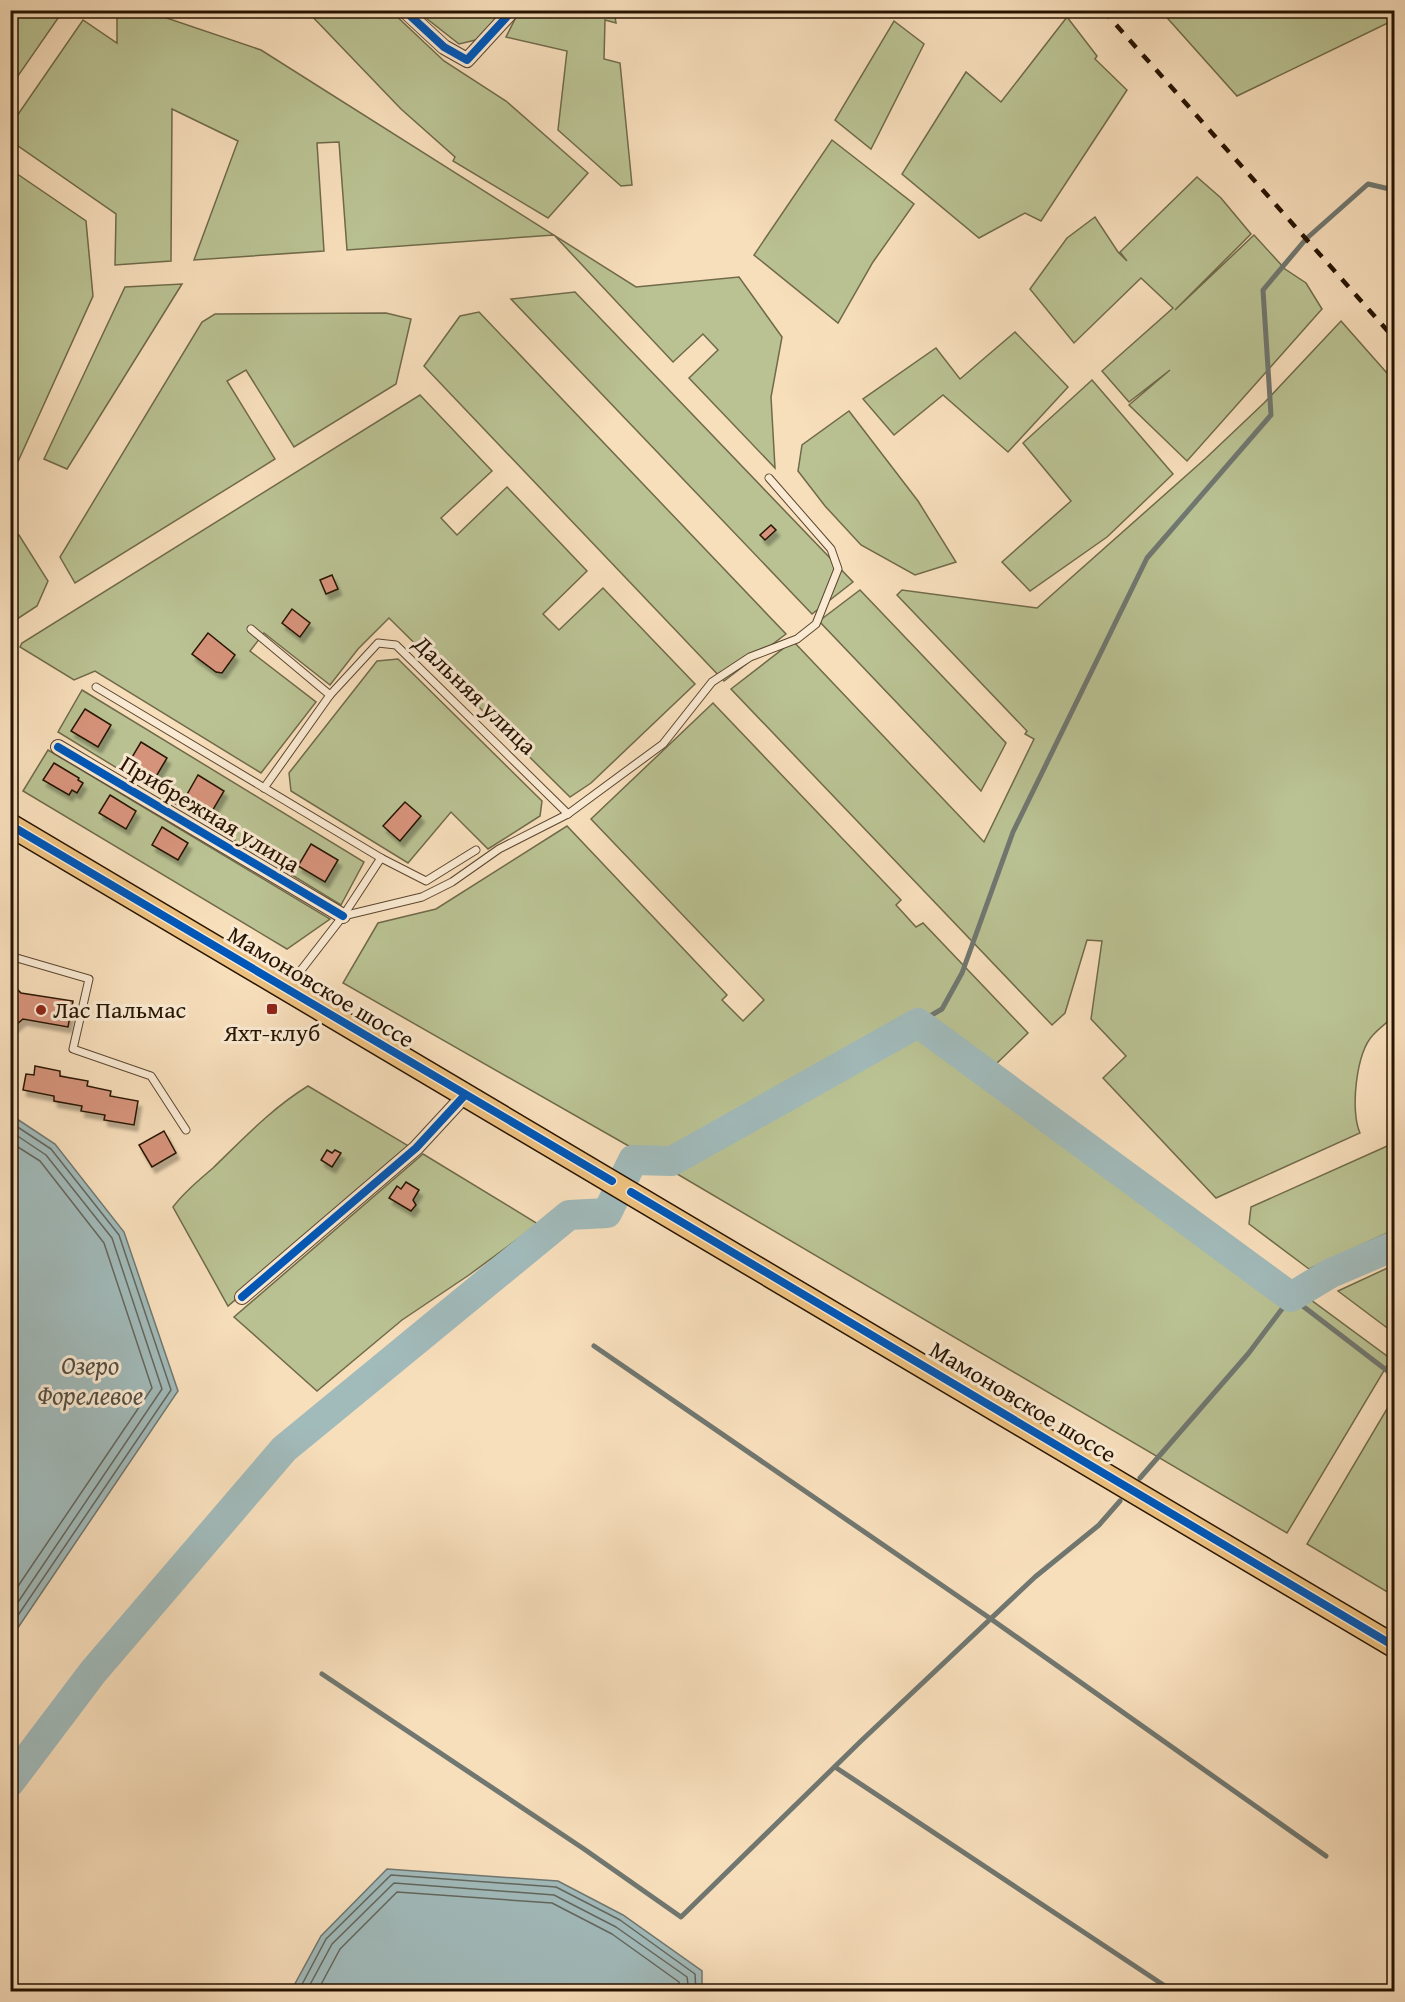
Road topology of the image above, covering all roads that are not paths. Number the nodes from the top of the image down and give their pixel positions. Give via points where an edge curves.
1 (404, 10) edge
2 (511, 10) edge
3 (769, 478) dead end
4 (251, 629) dead end
5 (96, 687) dead end
6 (330, 696) junction
7 (58, 747) dead end
8 (264, 788) junction
9 (568, 814) junction
10 (10, 825) edge
11 (477, 850) dead end
12 (381, 858) junction
13 (343, 916) junction
14 (10, 957) edge
15 (286, 989) junction
16 (465, 1095) junction
17 (186, 1130) dead end
18 (242, 1297) dead end
19 (1395, 1646) edge

1 - 2 street via 444,47 467,60
3 - 9 lane via 831,549 838,569 816,624 797,639 750,657 712,682 663,744
4 - 6 lane
5 - 8 lane
6 - 8 lane, Дальняя улица
6 - 9 lane, Дальняя улица via 378,643 396,645
7 - 13 street, Прибрежная улица
8 - 12 lane
9 - 13 lane via 499,849 452,882 422,897
10 - 15 main road, Мамоновское шоссе
11 - 12 lane via 426,881
12 - 13 lane
13 - 15 lane
14 - 17 lane via 89,979 73,1049 152,1076
15 - 16 main road, Мамоновское шоссе
16 - 18 street via 416,1148
16 - 19 main road, Мамоновское шоссе

